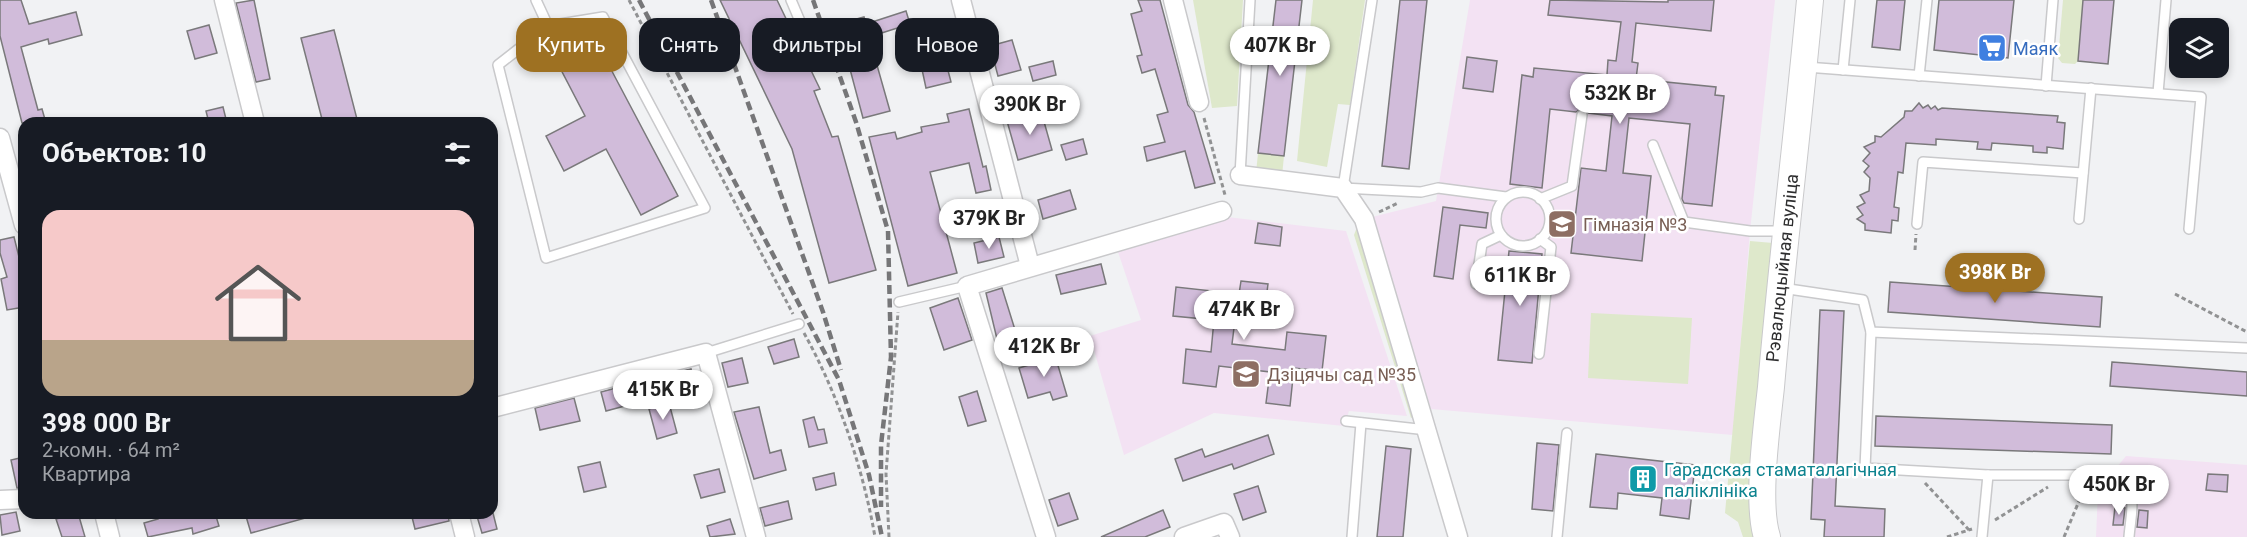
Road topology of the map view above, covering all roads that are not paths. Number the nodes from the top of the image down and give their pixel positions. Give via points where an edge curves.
1 (224, 0) edge
2 (536, 0) edge
3 (791, 0) edge
4 (961, 0) edge
5 (1173, 0) edge
6 (1250, 0) edge
7 (1372, 0) edge
8 (1810, 0) edge
9 (1850, 0) edge
10 (1927, 0) edge
11 (2053, 0) edge
12 (2166, 0) edge
13 (544, 18) edge
14 (799, 18) edge
15 (548, 26) joint
16 (1804, 67) junction
17 (1843, 70) junction
18 (1919, 76) junction
19 (2046, 86) junction
20 (2091, 88) junction
21 (2158, 93) junction
22 (1199, 102) road end
23 (1582, 115) dead end
24 (253, 117) edge
25 (0, 138) edge
26 (1653, 145) dead end
27 (2083, 173) junction
28 (1240, 175) joint
29 (1343, 188) junction
30 (1506, 197) junction
31 (1540, 199) junction
32 (18, 203) edge
33 (1222, 210) road end
34 (2079, 219) dead end
35 (1917, 224) dead end
36 (2189, 229) dead end
37 (1785, 231) junction
38 (1502, 236) junction
39 (1540, 239) junction
40 (1030, 266) junction
41 (1476, 285) dead end
42 (967, 286) junction
43 (1779, 288) junction
44 (899, 302) road end
45 (799, 324) road end
46 (1870, 332) junction
47 (2247, 348) edge
48 (706, 353) junction
49 (1539, 354) dead end
50 (498, 406) edge
51 (1346, 421) dead end
52 (1361, 423) junction
53 (1429, 430) junction
54 (1567, 433) dead end
55 (1988, 475) junction
56 (0, 500) edge
57 (18, 500) edge
58 (106, 519) edge
59 (460, 519) edge
60 (110, 537) edge
61 (465, 537) edge
62 (756, 537) edge
63 (1046, 537) edge
64 (1184, 537) edge
65 (1230, 537) edge
66 (1352, 537) edge
67 (1458, 537) edge
68 (1557, 537) edge
69 (1767, 537) edge
70 (1982, 537) edge
71 (2129, 537) edge

1 - 24 street
2 - 13 lane
3 - 14 lane
4 - 40 street
5 - 22 street
6 - 28 lane
7 - 29 lane
8 - 16 street, Рэвалюцыйная вуліца
9 - 17 lane
10 - 18 lane
11 - 19 lane
12 - 21 lane
15 - 15 lane via 498,65 546,258 705,208 603,17
16 - 17 lane
16 - 37 street, Рэвалюцыйная вуліца
17 - 18 lane
18 - 19 lane
19 - 20 lane
20 - 21 lane
20 - 27 lane
21 - 36 lane via 2201,97
23 - 31 lane via 1572,186
25 - 32 street
26 - 37 lane via 1684,222 1750,231
27 - 34 lane
27 - 35 lane via 1923,162
28 - 29 street
29 - 30 lane via 1420,192 1438,188
29 - 53 street via 1364,219
30 - 31 lane via 1524,192
30 - 38 lane via 1496,220
31 - 39 lane via 1546,206 1549,224
33 - 40 street
37 - 43 street, Рэвалюцыйная вуліца
38 - 39 lane via 1524,246
38 - 41 lane via 1482,244
39 - 49 lane via 1551,247
40 - 42 street
42 - 44 lane
42 - 63 street
43 - 46 lane via 1863,300
43 - 69 street, Рэвалюцыйная вуліца via 1766,446
45 - 48 lane
46 - 47 lane
46 - 55 lane via 1866,468
48 - 50 street
48 - 62 street
51 - 52 lane
52 - 53 lane
52 - 66 lane
53 - 67 street
54 - 68 lane
55 - 70 lane
55 - 71 lane via 2110,475 2123,479 2132,493
56 - 57 street
58 - 60 street
59 - 61 street
64 - 65 street via 1224,523

